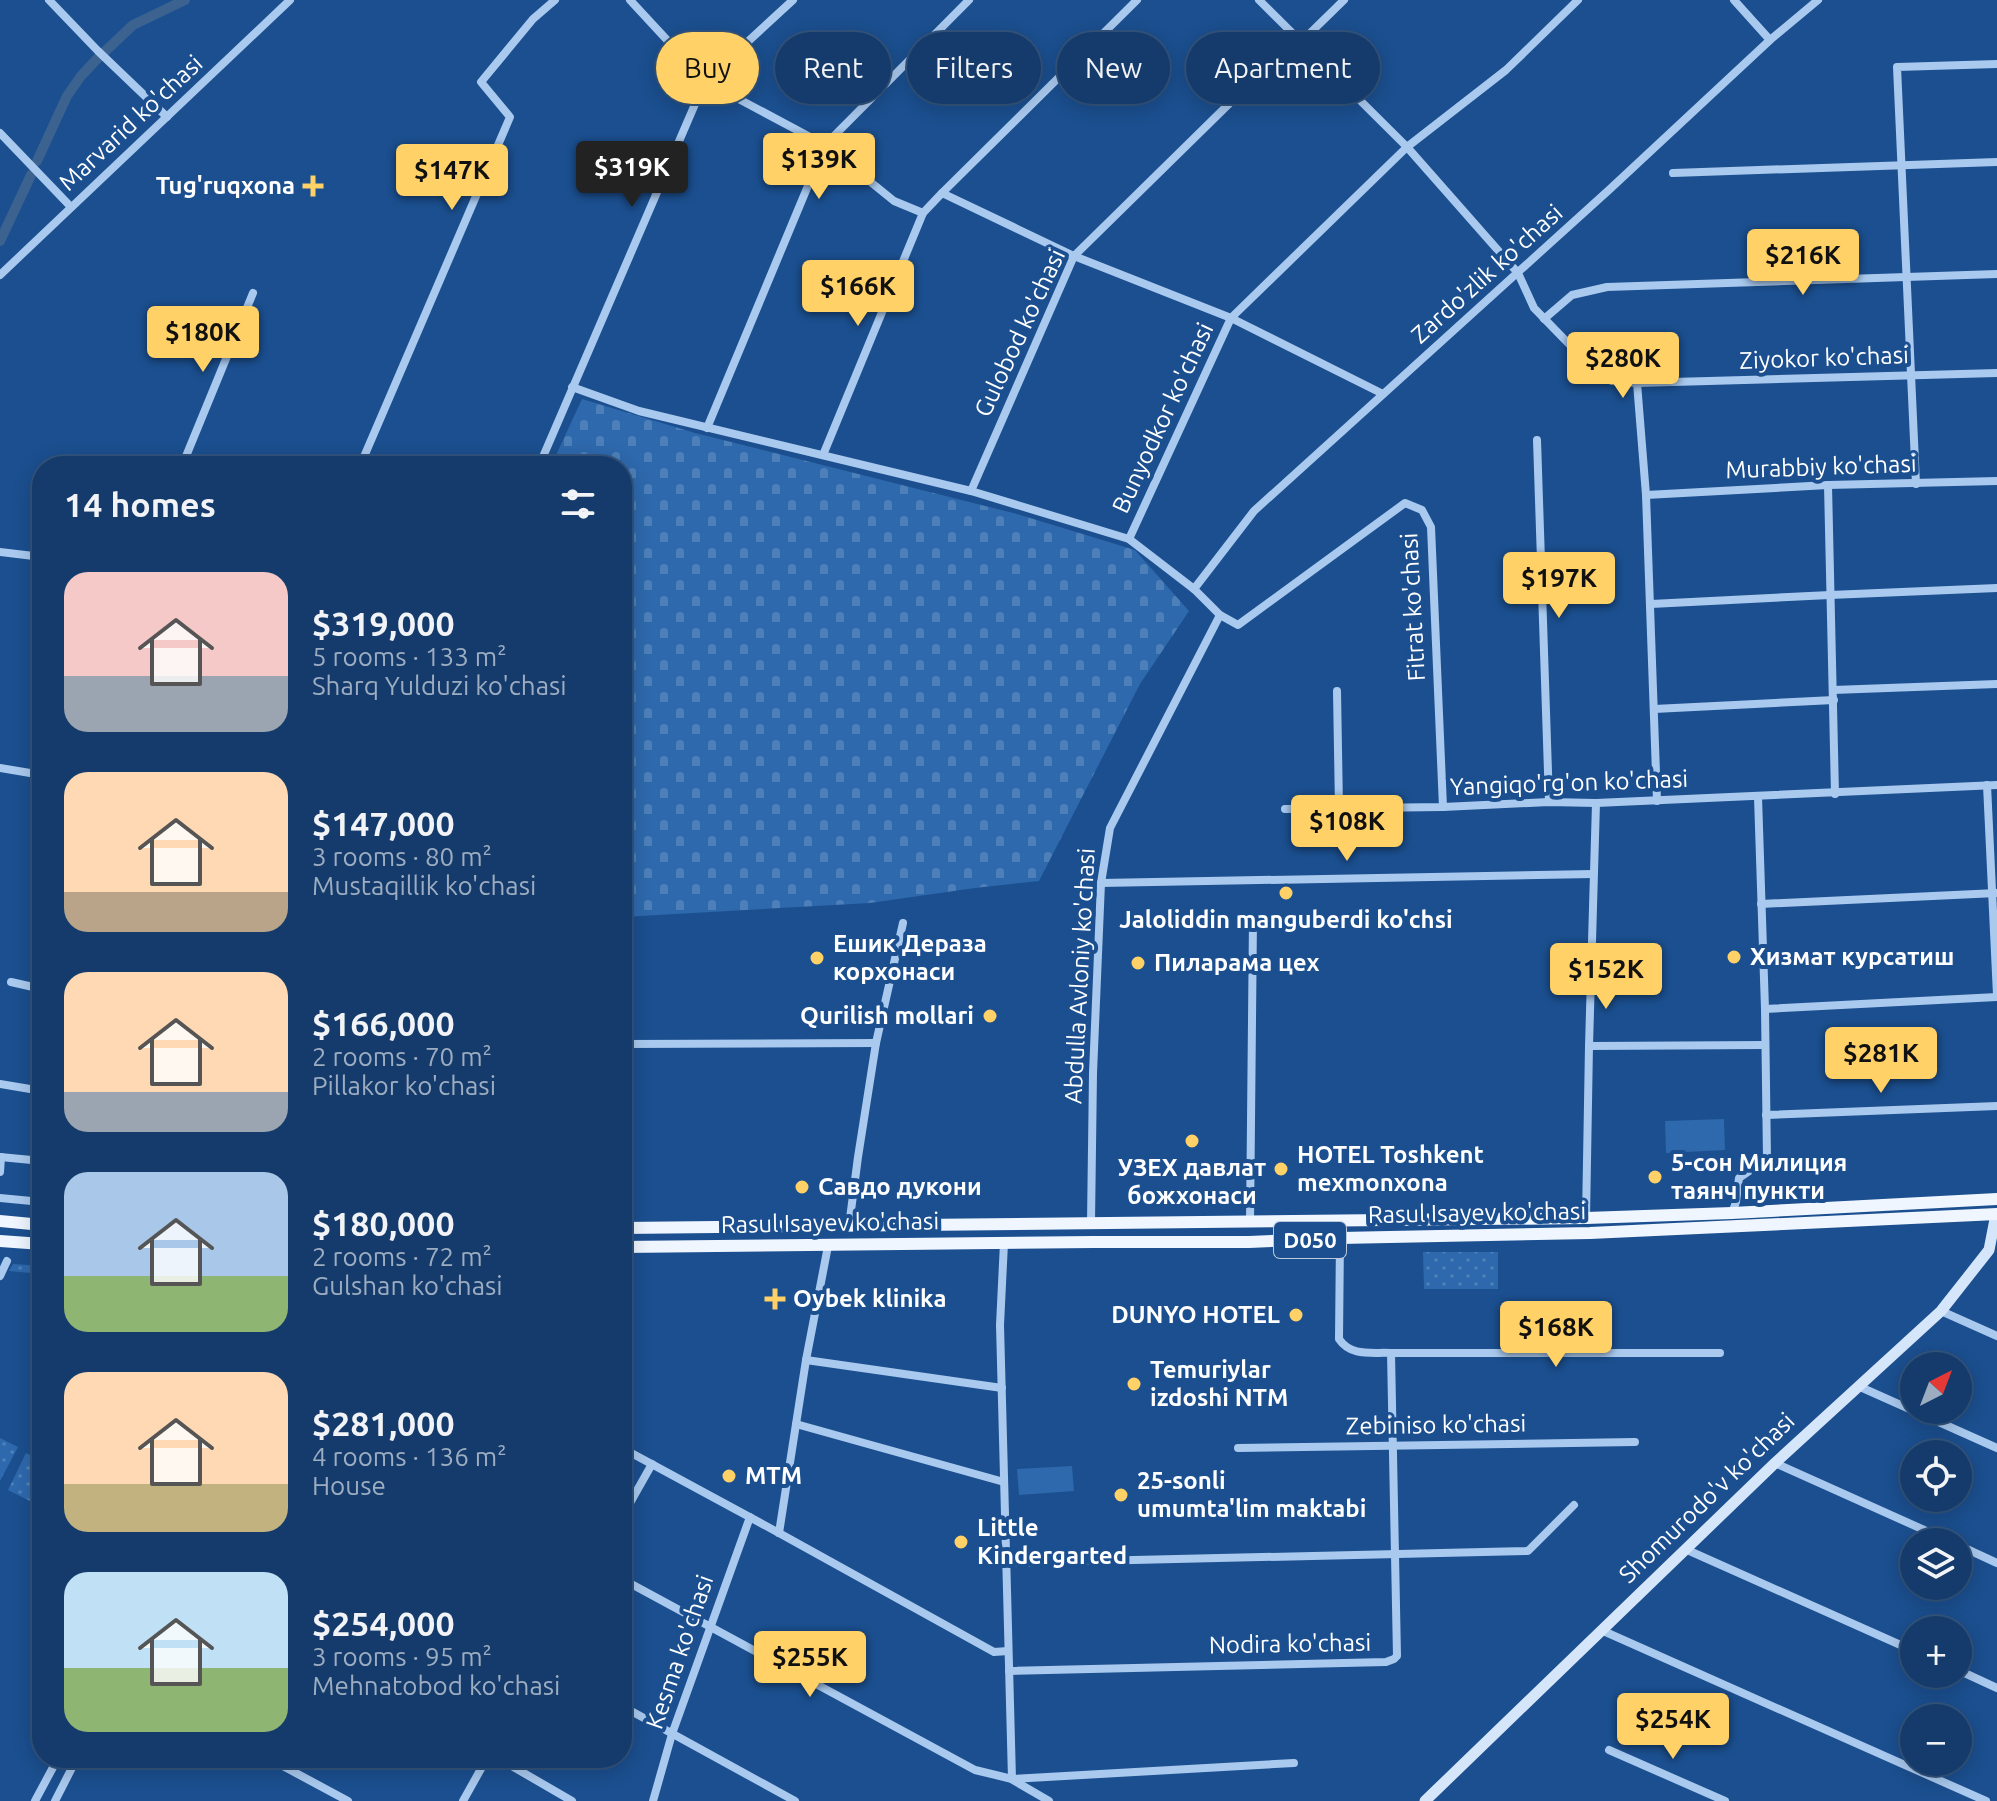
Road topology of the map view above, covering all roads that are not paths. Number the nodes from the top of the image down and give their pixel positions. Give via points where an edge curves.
1 (49, 0) edge
2 (290, 0) edge
3 (555, 0) edge
4 (630, 0) edge
5 (793, 0) edge
6 (969, 0) edge
7 (1137, 0) edge
8 (1259, 0) edge
9 (1344, 0) edge
10 (1578, 0) edge
11 (1734, 0) edge
12 (1818, 0) edge
13 (660, 32) edge
14 (758, 32) edge
15 (1292, 32) edge
16 (1307, 32) edge
17 (1770, 40) junction
18 (1997, 64) edge
19 (695, 104) edge
20 (748, 104) edge
21 (1232, 104) edge
22 (1364, 104) edge
23 (167, 117) junction
24 (0, 133) edge
25 (825, 145) junction
26 (1407, 147) junction
27 (1997, 162) edge
28 (1902, 164) junction
29 (1673, 173) dead end
30 (942, 193) junction
31 (71, 207) junction
32 (923, 213) junction
33 (1074, 256) junction
34 (1518, 273) junction
35 (1997, 274) edge
36 (0, 275) edge
37 (1905, 278) junction
38 (253, 293) dead end
39 (1231, 318) junction
40 (1544, 319) junction
41 (1997, 373) edge
42 (1910, 376) junction
43 (1637, 383) junction
44 (572, 387) junction
45 (1383, 394) junction
46 (707, 428) junction
47 (1537, 440) dead end
48 (823, 455) junction
49 (186, 456) edge
50 (364, 456) edge
51 (543, 456) edge
52 (1997, 481) edge
53 (1916, 484) junction
54 (1828, 485) junction
55 (971, 491) junction
56 (1646, 495) junction
57 (1129, 539) junction
58 (0, 552) edge
59 (32, 556) edge
60 (1997, 588) edge
61 (1194, 589) junction
62 (1830, 595) junction
63 (1651, 604) junction
64 (1220, 615) junction
65 (1997, 684) edge
66 (1337, 691) dead end
67 (1834, 695) junction
68 (1654, 709) junction
69 (0, 768) edge
70 (32, 773) edge
71 (1987, 785) junction
72 (1997, 785) edge
73 (1835, 794) junction
74 (1758, 797) junction
75 (1657, 801) junction
76 (1549, 802) junction
77 (1596, 803) junction
78 (1443, 807) junction
79 (1339, 808) junction
80 (1285, 809) dead end
81 (1593, 874) junction
82 (1101, 883) junction
83 (1994, 893) edge
84 (1761, 904) junction
85 (1253, 919) dead end
86 (903, 923) dead end
87 (11, 982) dead end
88 (32, 987) edge
89 (1997, 996) edge
90 (1765, 1009) junction
91 (876, 1043) junction
92 (632, 1044) edge
93 (1765, 1045) junction
94 (1589, 1046) junction
95 (0, 1084) edge
96 (32, 1089) edge
97 (1997, 1106) edge
98 (1766, 1115) junction
99 (1, 1157) edge
100 (32, 1160) edge
101 (0, 1172) edge
102 (0, 1198) edge
103 (1997, 1199) edge
104 (32, 1201) edge
105 (1732, 1213) junction
106 (1996, 1214) edge
107 (1586, 1218) junction
108 (0, 1221) edge
109 (1091, 1222) junction
110 (1250, 1222) junction
111 (32, 1224) edge
112 (849, 1226) junction
113 (632, 1228) edge
114 (1340, 1238) junction
115 (0, 1241) edge
116 (1249, 1242) junction
117 (32, 1243) edge
118 (1004, 1243) junction
119 (828, 1246) junction
120 (632, 1247) edge
121 (1993, 1250) edge
122 (7, 1261) dead end
123 (0, 1276) edge
124 (1941, 1311) junction
125 (1997, 1336) edge
126 (1391, 1353) junction
127 (1720, 1353) dead end
128 (806, 1360) junction
129 (1858, 1386) junction
130 (1002, 1388) junction
131 (796, 1424) junction
132 (1635, 1442) dead end
133 (1394, 1446) junction
134 (1238, 1448) dead end
135 (1997, 1448) edge
136 (632, 1453) edge
137 (1775, 1463) junction
138 (652, 1464) junction
139 (1004, 1482) junction
140 (632, 1499) edge
141 (1574, 1505) dead end
142 (750, 1517) junction
143 (1920, 1528) edge
144 (779, 1533) junction
145 (1685, 1549) junction
146 (1972, 1551) edge
147 (1396, 1555) junction
148 (1005, 1563) junction
149 (1997, 1563) edge
150 (632, 1584) edge
151 (710, 1626) junction
152 (1601, 1630) junction
153 (1900, 1645) edge
154 (1008, 1651) junction
155 (1009, 1671) junction
156 (1972, 1676) edge
157 (1997, 1688) edge
158 (632, 1712) edge
159 (672, 1734) junction
160 (1609, 1750) dead end
161 (1294, 1763) dead end
162 (53, 1768) edge
163 (72, 1768) edge
164 (287, 1768) edge
165 (481, 1768) edge
166 (515, 1768) edge
167 (1012, 1779) junction
168 (35, 1801) edge
169 (55, 1801) edge
170 (348, 1801) edge
171 (463, 1801) edge
172 (572, 1801) edge
173 (653, 1801) edge
174 (795, 1801) edge
175 (1049, 1801) edge
176 (1425, 1801) edge
177 (1725, 1801) edge
178 (1986, 1801) edge

1 - 23 street
2 - 23 street, Marvarid ko'chasi
3 - 50 street via 481,82 510,117
4 - 13 street
5 - 14 street
6 - 25 street
7 - 30 street
8 - 15 street, Ziyokor ko'chasi
9 - 16 street, Gulobod ko'chasi
10 - 26 street, Bunyodkor ko'chasi via 1506,70
11 - 17 street
12 - 17 street, Zardo'zlik ko'chasi
17 - 34 street, Zardo'zlik ko'chasi
18 - 28 street via 1897,67
19 - 44 street
20 - 25 street
21 - 33 street, Gulobod ko'chasi
22 - 26 street, Ziyokor ko'chasi
23 - 31 street, Marvarid ko'chasi
24 - 31 street
25 - 32 street via 894,201
25 - 46 street
26 - 34 street, Ziyokor ko'chasi
26 - 39 street, Bunyodkor ko'chasi
27 - 28 street
28 - 29 street
28 - 37 street
30 - 32 street
30 - 33 street
31 - 36 street, Marvarid ko'chasi
32 - 48 street
33 - 39 street
33 - 55 street, Gulobod ko'chasi
34 - 40 street, Ziyokor ko'chasi
34 - 45 street, Zardo'zlik ko'chasi
35 - 37 street
37 - 40 street via 1607,287 1572,295
37 - 42 street
38 - 49 street
39 - 45 street
39 - 57 street, Bunyodkor ko'chasi
40 - 43 street, Ziyokor ko'chasi via 1599,375
41 - 42 street, Ziyokor ko'chasi
42 - 43 street, Ziyokor ko'chasi
42 - 53 street
43 - 56 street
44 - 46 street
44 - 51 street
45 - 61 street, Zardo'zlik ko'chasi via 1254,511
46 - 48 street
47 - 76 street
48 - 55 street
52 - 53 street, Murabbiy ko'chasi
53 - 54 street, Murabbiy ko'chasi
54 - 56 street, Murabbiy ko'chasi
54 - 62 street
55 - 57 street
56 - 63 street
57 - 61 street
58 - 59 street
60 - 62 street
61 - 64 street
62 - 63 street
62 - 67 street
63 - 68 street
64 - 78 street, Fitrat ko'chasi via 1238,625 1405,503 1422,510 1431,527
64 - 82 street, Abdulla Avloniy ko'chasi via 1110,828
65 - 67 street
66 - 79 street
67 - 68 street
67 - 73 street
68 - 75 street
69 - 70 street
71 - 72 street, Yangiqo'rg'on ko'chasi
71 - 73 street, Yangiqo'rg'on ko'chasi
71 - 83 street
73 - 74 street, Yangiqo'rg'on ko'chasi
74 - 75 street, Yangiqo'rg'on ko'chasi
74 - 84 street
75 - 77 street, Yangiqo'rg'on ko'chasi
76 - 77 street, Yangiqo'rg'on ko'chasi
76 - 78 street, Yangiqo'rg'on ko'chasi
77 - 81 street
78 - 79 street, Yangiqo'rg'on ko'chasi
79 - 80 street, Yangiqo'rg'on ko'chasi
81 - 82 street
81 - 94 street
82 - 109 street, Abdulla Avloniy ko'chasi
83 - 84 street
83 - 89 street
84 - 90 street
85 - 110 street
86 - 91 street
87 - 88 street
89 - 90 street
90 - 93 street
91 - 92 street
91 - 112 street
93 - 94 street
93 - 98 street
94 - 107 street
95 - 96 street
97 - 98 street
98 - 105 street via 1767,1159 1739,1178
99 - 100 street
99 - 101 street
102 - 104 street
103 - 105 main road, Rasul Isayev ko'chasi / D050
105 - 107 main road, Rasul Isayev ko'chasi / D050
106 - 114 main road, Rasul Isayev ko'chasi / D050 via 1590,1233
106 - 121 street, Shomurodo'v ko'chasi
107 - 110 main road, Rasul Isayev ko'chasi / D050
108 - 111 main road
109 - 110 main road, Rasul Isayev ko'chasi / D050
109 - 112 main road, Rasul Isayev ko'chasi / D050
110 - 116 main road
112 - 113 main road, Rasul Isayev ko'chasi / D050
114 - 116 main road, Rasul Isayev ko'chasi / D050
114 - 126 street via 1339,1339 1353,1352
115 - 117 main road
116 - 118 main road, Rasul Isayev ko'chasi / D050
118 - 119 main road, Rasul Isayev ko'chasi / D050
118 - 130 street
119 - 120 main road, Rasul Isayev ko'chasi / D050
119 - 128 street
121 - 124 street, Shomurodo'v ko'chasi
122 - 123 street
124 - 125 street
124 - 129 street, Shomurodo'v ko'chasi
126 - 127 street
126 - 133 street, Nodira ko'chasi
128 - 130 street
128 - 131 street
129 - 135 street
129 - 137 street, Shomurodo'v ko'chasi
130 - 139 street
131 - 139 street
131 - 144 street
132 - 133 street, Zebiniso ko'chasi
133 - 134 street, Zebiniso ko'chasi
133 - 147 street, Nodira ko'chasi
136 - 138 street
137 - 143 street
137 - 145 street, Shomurodo'v ko'chasi
138 - 140 street
138 - 142 street
139 - 148 street
141 - 147 street via 1528,1551
142 - 144 street
142 - 151 street, Kesma ko'chasi
144 - 154 street via 994,1652
145 - 152 street, Shomurodo'v ko'chasi
145 - 153 street
146 - 149 street
147 - 148 street
147 - 155 street, Nodira ko'chasi via 1397,1656 1386,1662
148 - 154 street
150 - 151 street
151 - 159 street, Kesma ko'chasi
151 - 167 street via 975,1770
152 - 176 street, Shomurodo'v ko'chasi
152 - 178 street
154 - 155 street
155 - 167 street
156 - 157 street
158 - 159 street
159 - 173 street, Kesma ko'chasi
159 - 174 street
160 - 177 street
161 - 167 street
162 - 168 street
163 - 169 street
164 - 170 street
165 - 171 street
166 - 172 street
167 - 175 street

